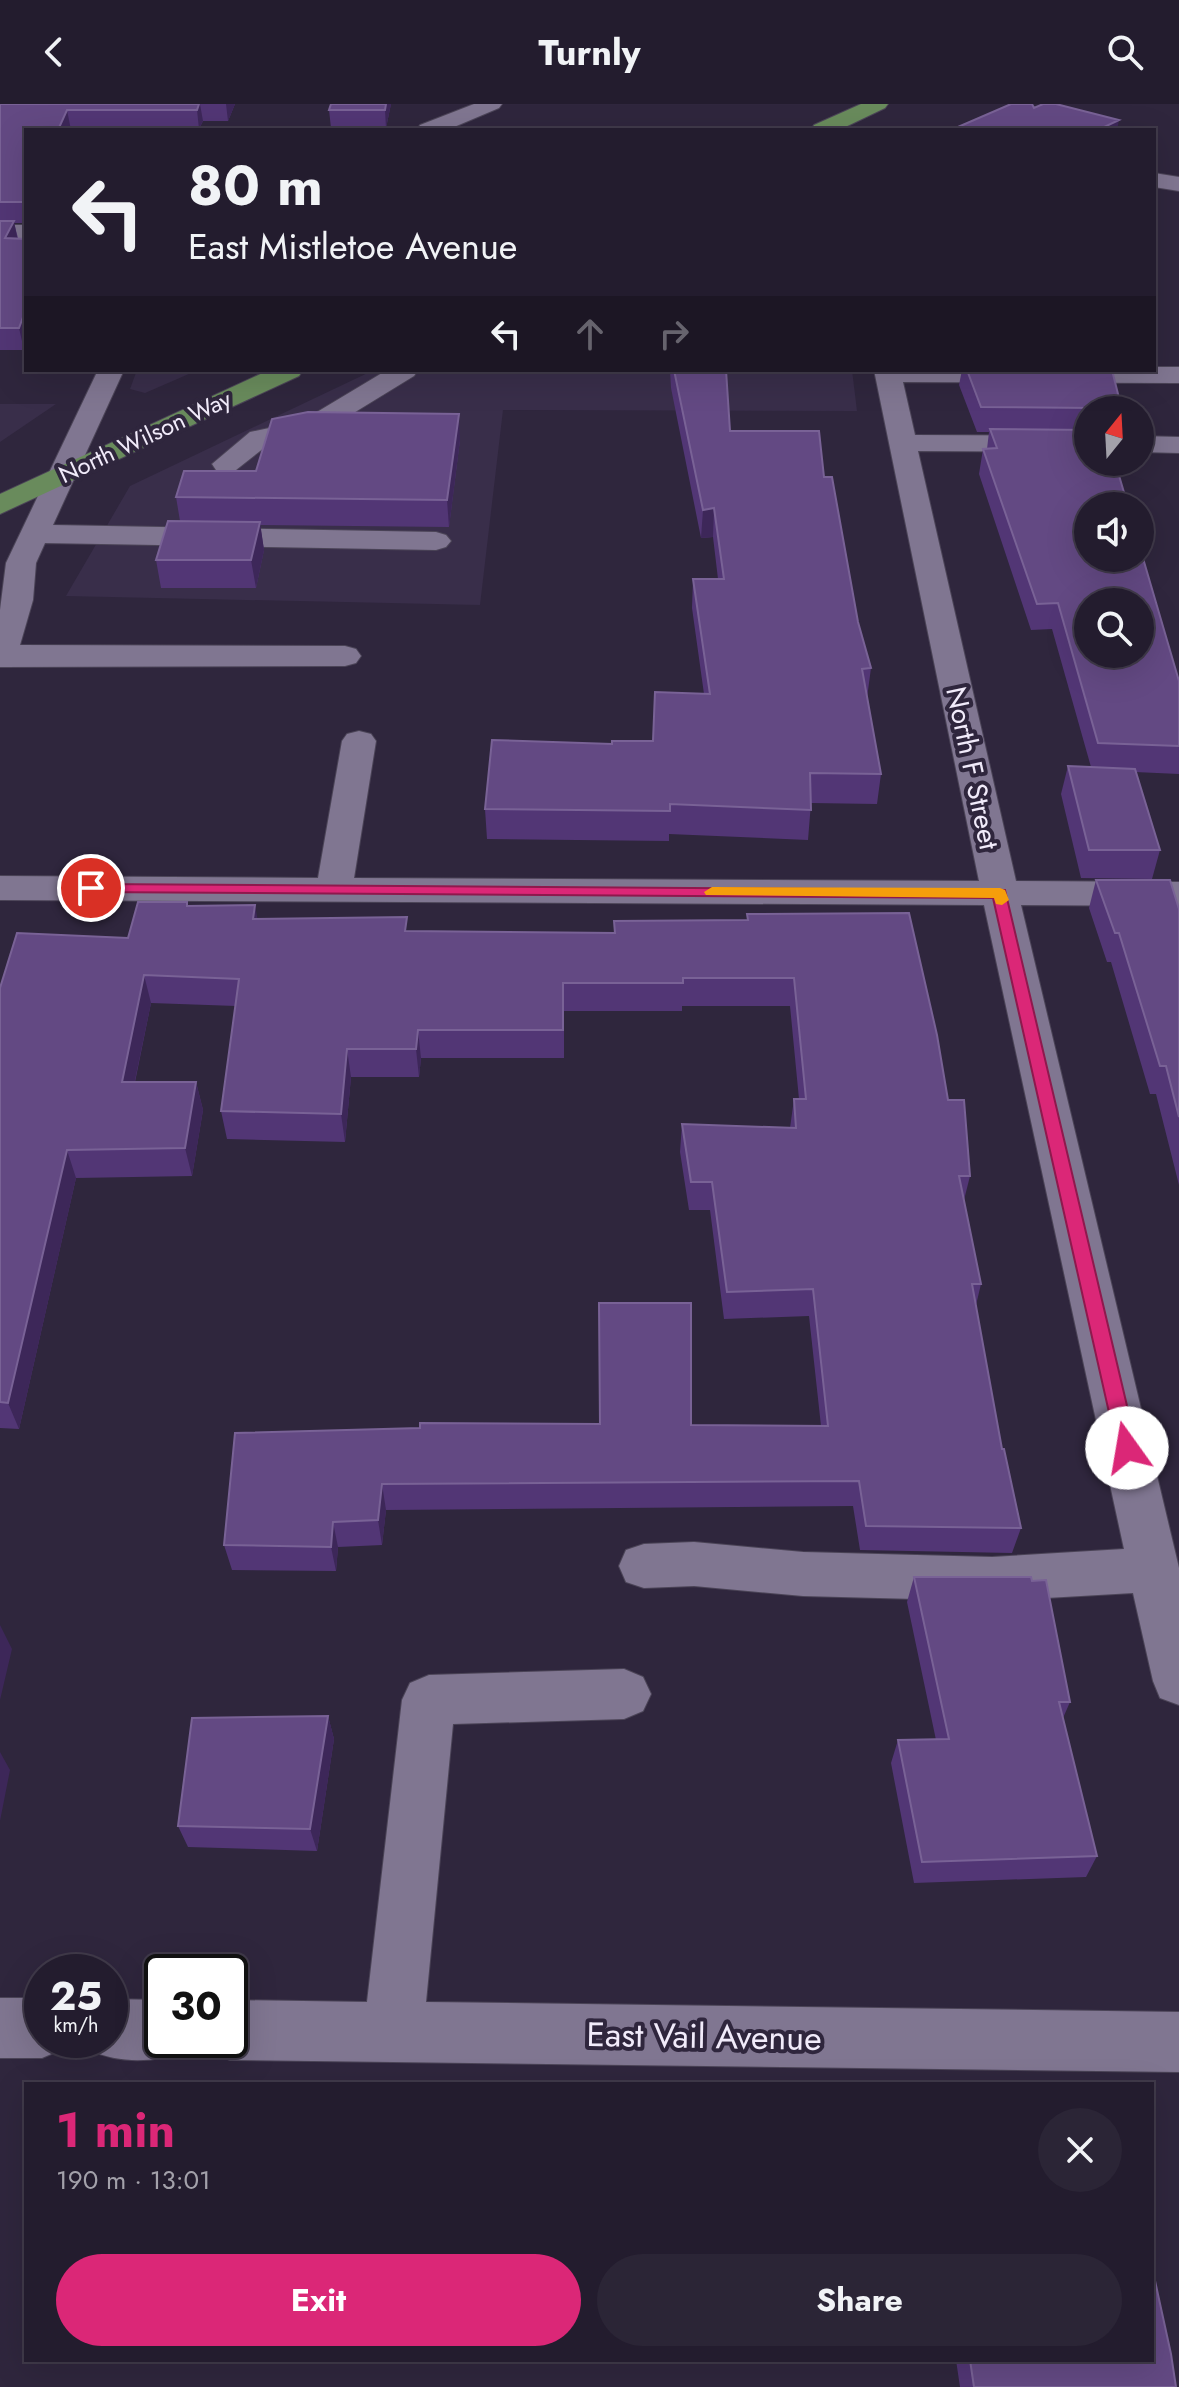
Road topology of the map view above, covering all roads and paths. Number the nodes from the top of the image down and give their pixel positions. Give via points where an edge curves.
1 (492, 104) edge
2 (878, 104) edge
3 (433, 128) edge
4 (826, 128) edge
5 (1156, 180) edge
6 (1179, 184) edge
7 (0, 232) edge
8 (24, 232) edge
9 (110, 372) edge
10 (286, 372) edge
11 (402, 372) edge
12 (887, 372) edge
13 (1179, 375) edge
14 (903, 443) junction
15 (1074, 444) edge
16 (1154, 444) edge
17 (1179, 445) edge
18 (226, 464) dead end
19 (61, 476) junction
20 (0, 505) edge
21 (34, 534) junction
22 (436, 541) dead end
23 (0, 656) edge
24 (345, 656) dead end
25 (359, 741) dead end
26 (0, 888) edge
27 (334, 890) junction
28 (1000, 893) junction
29 (1179, 894) edge
30 (644, 1566) dead end
31 (1154, 1569) junction
32 (1179, 1681) edge
33 (624, 1694) dead end
34 (0, 2028) edge
35 (24, 2028) edge
36 (248, 2030) edge
37 (393, 2033) junction
38 (1179, 2042) edge

1 - 3 street
2 - 4 main road
5 - 6 street
7 - 8 street
9 - 19 street
10 - 19 main road, North Wilson Way
11 - 18 street via 311,427 260,438
12 - 13 street
12 - 14 street, North F Street
14 - 15 street
14 - 28 street, North F Street
16 - 17 street
19 - 20 main road, North Wilson Way
19 - 21 street
21 - 22 street
21 - 23 street via 21,563 22,589
23 - 24 street
25 - 27 street
26 - 27 street
27 - 28 street
28 - 29 street
28 - 31 street, North F Street
30 - 31 street via 992,1579
31 - 32 street, North F Street
33 - 37 street via 429,1700
34 - 35 street
36 - 37 street, East Vail Avenue
37 - 38 street, East Vail Avenue

